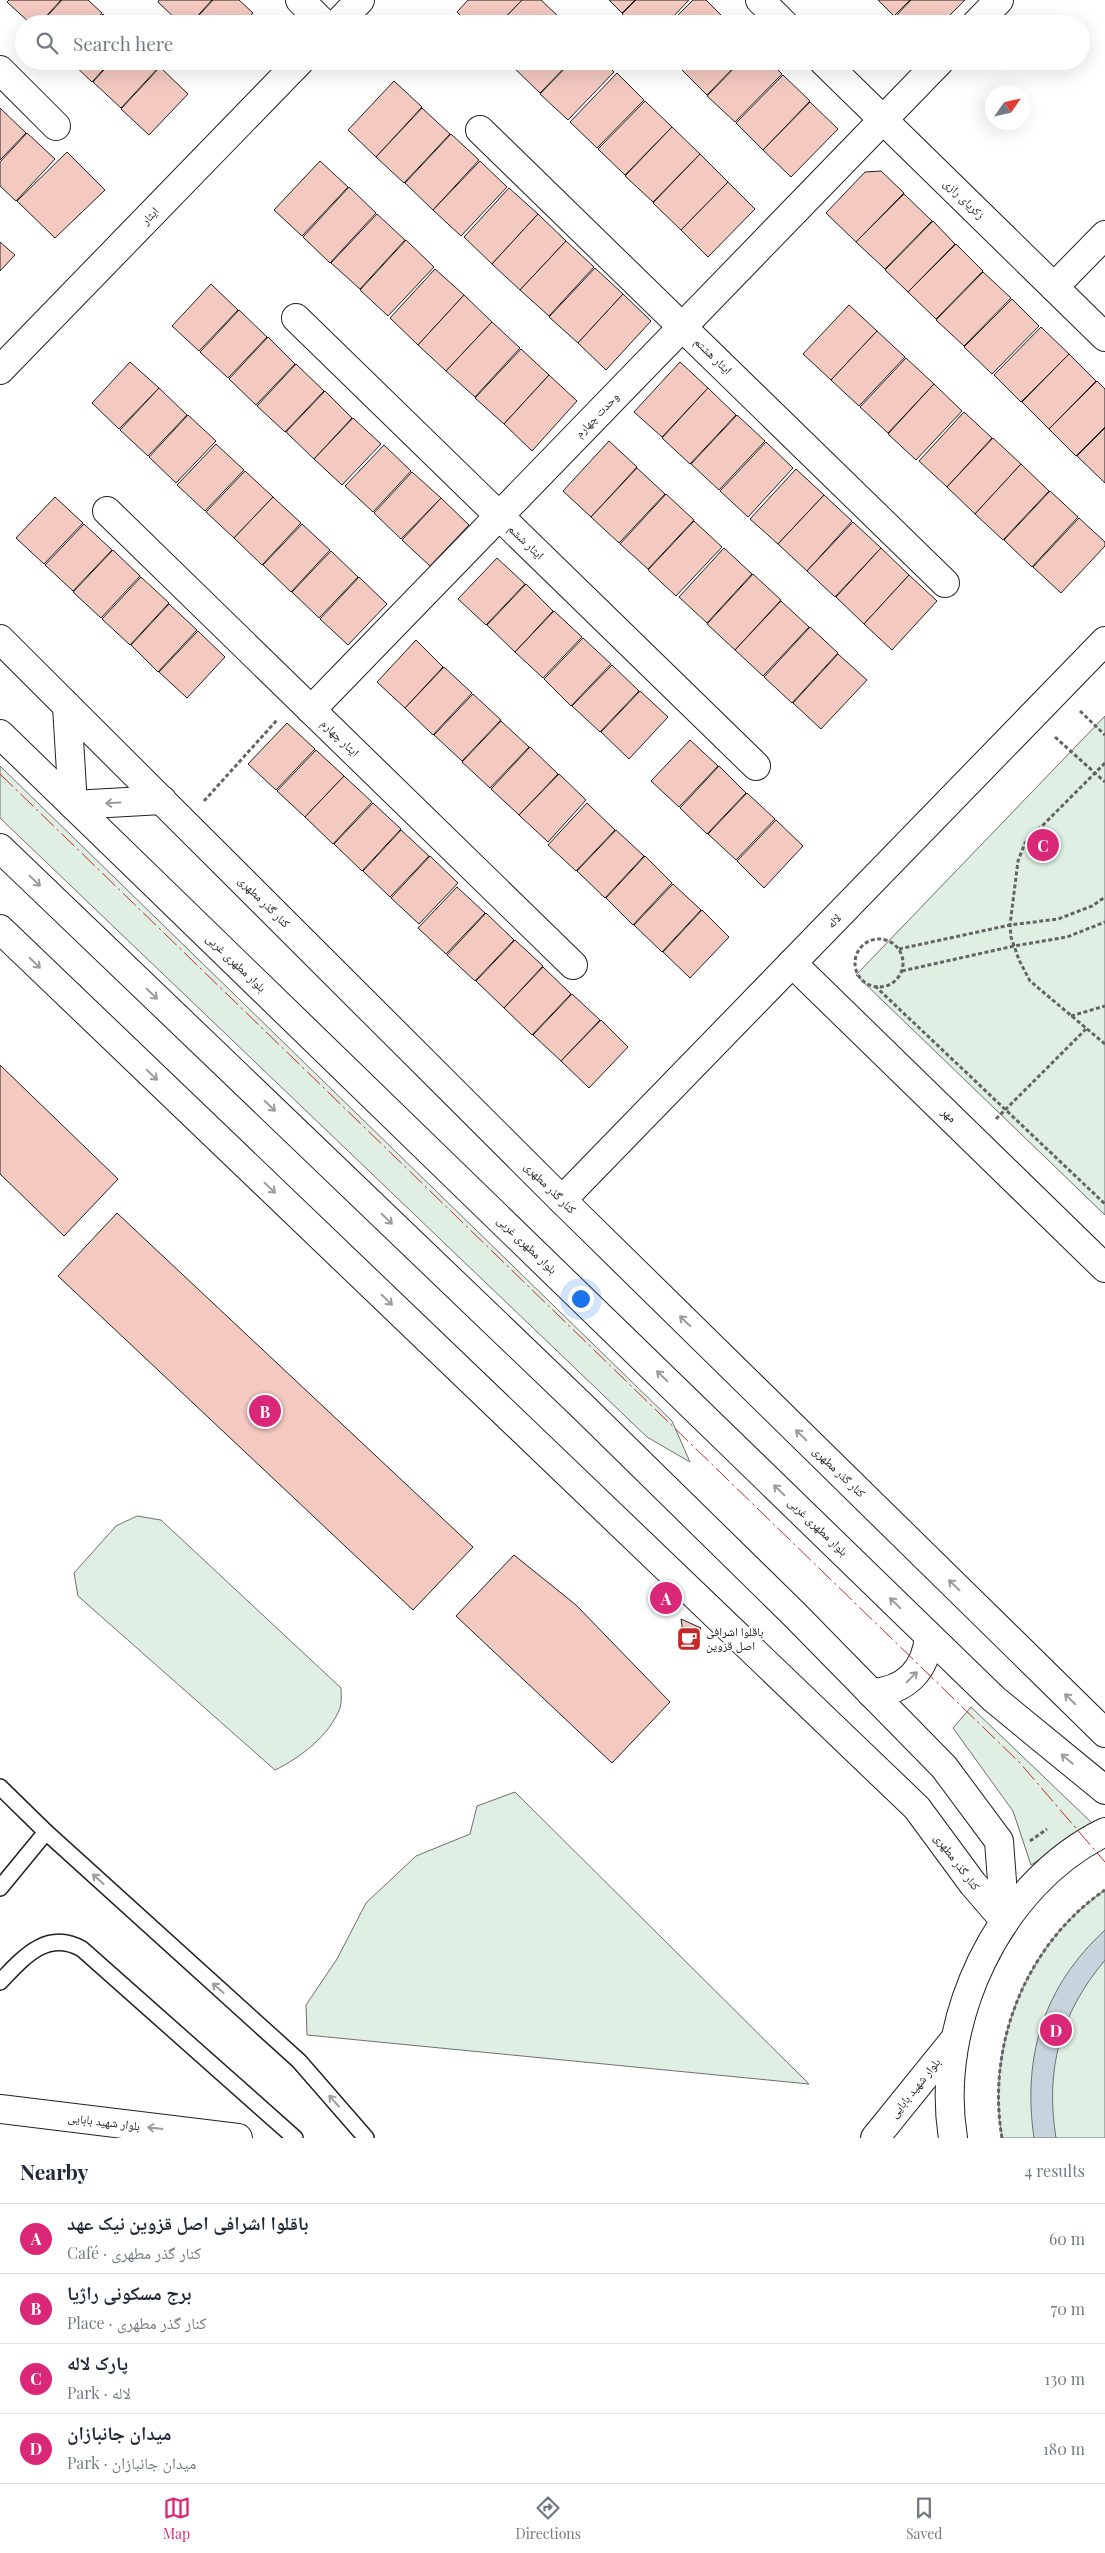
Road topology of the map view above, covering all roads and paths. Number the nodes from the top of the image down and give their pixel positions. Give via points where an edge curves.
1 (300, 0) edge
2 (360, 0) edge
3 (760, 0) edge
4 (999, 0) edge
5 (315, 15) edge
6 (346, 15) edge
7 (775, 15) edge
8 (985, 15) edge
9 (0, 70) edge
10 (291, 70) edge
11 (832, 70) edge
12 (931, 70) edge
13 (883, 120) junction
14 (56, 126) dead end
15 (480, 130) dead end
16 (1105, 235) edge
17 (1054, 287) junction
18 (296, 318) dead end
19 (682, 327) junction
20 (1105, 337) edge
21 (0, 370) edge
22 (107, 511) dead end
23 (499, 516) junction
24 (945, 583) dead end
25 (0, 639) edge
26 (1105, 641) edge
27 (304, 704) junction
28 (67, 706) junction
29 (1032, 716) junction
30 (0, 734) edge
31 (1105, 764) edge
32 (756, 766) dead end
33 (1096, 773) junction
34 (1105, 782) edge
35 (162, 800) junction
36 (72, 804) junction
37 (184, 822) junction
38 (0, 848) edge
39 (1105, 897) edge
40 (1105, 922) edge
41 (1010, 925) junction
42 (0, 929) edge
43 (1014, 946) junction
44 (899, 949) junction
45 (792, 963) junction
46 (573, 966) dead end
47 (902, 971) junction
48 (875, 986) junction
49 (1105, 1006) edge
50 (1070, 1016) junction
51 (1086, 1029) junction
52 (1105, 1044) edge
53 (1005, 1110) junction
54 (975, 1141) junction
55 (562, 1200) junction
56 (1105, 1204) edge
57 (1105, 1268) edge
58 (929, 1636) junction
59 (871, 1693) junction
60 (1105, 1733) edge
61 (0, 1788) edge
62 (1105, 1790) edge
63 (1049, 1828) dead end
64 (46, 1832) junction
65 (1105, 1832) edge
66 (1001, 1859) junction
67 (0, 1888) edge
68 (1105, 1890) edge
69 (1005, 1921) junction
70 (0, 1982) edge
71 (955, 2039) junction
72 (0, 2109) edge
73 (238, 2138) edge
74 (295, 2138) edge
75 (366, 2138) edge
76 (875, 2138) edge
77 (953, 2138) edge
78 (1002, 2138) edge

1 - 5 street
2 - 6 street
3 - 7 street
4 - 8 street
9 - 14 street
10 - 21 street, ایثار
11 - 13 street, زکریای رازی
12 - 13 street, وحدت چهارم
13 - 17 street, زکریای رازی
13 - 19 street, وحدت چهارم
15 - 19 street, ایثار هشتم
16 - 17 street
17 - 20 street, زکریای رازی
18 - 23 street, ایثار ششم
19 - 23 street, وحدت چهارم
19 - 24 street, ایثار هشتم
22 - 27 street, ایثار چهارم
23 - 27 street, وحدت چهارم
23 - 32 street, ایثار ششم
25 - 28 street, کنار گذر مطهری
26 - 29 street, لاله
27 - 37 path
27 - 46 street, ایثار چهارم
28 - 35 street, کنار گذر مطهری
28 - 36 street
29 - 33 path
29 - 45 street, لاله
30 - 36 street, بلوار مطهری غربی
31 - 33 path
33 - 34 path
33 - 41 path via 1025,843 1018,861
35 -> 36 street
35 - 37 street, کنار گذر مطهری
58 -> 36 street, بلوار مطهری غربی
37 - 55 street, کنار گذر مطهری
38 -> 59 street via 583,1407
39 - 41 path via 1092,906 1058,919
40 - 43 path via 1067,937
41 - 43 path
41 - 44 path
42 -> 69 street, کنار گذر مطهری via 917,1808 973,1884
43 - 47 path
43 - 50 path via 1030,981
44 - 47 path
44 - 48 path via 893,943 878,938 870,940 858,951 856,967 859,974 864,981
45 - 54 street, مهر
45 - 55 street, لاله
47 - 48 path via 892,983
48 - 53 path
49 - 50 path
50 - 51 path
51 - 52 path
51 - 53 path
53 - 54 path
53 - 56 path
54 - 57 street, مهر
60 -> 55 street, کنار گذر مطهری
59 -> 58 street via 884,1692 908,1682 924,1661
62 -> 58 street, بلوار مطهری غربی via 994,1699
59 - 66 street via 944,1767 999,1841
61 - 64 lane
63 - 66 path
64 - 67 lane
75 -> 64 lane via 299,2061
65 - 69 street via 1064,1859 1032,1888
66 - 69 street
68 - 78 path via 1068,1922 1045,1949 1026,1980 1012,2013 998,2084
69 - 71 street via 983,1958 966,1997
70 - 74 lane via 38,1947 56,1941 82,1948
71 - 76 street, بلوار شهید بابایی
71 - 77 street via 950,2081
73 -> 72 street, بلوار شهید بابایی

